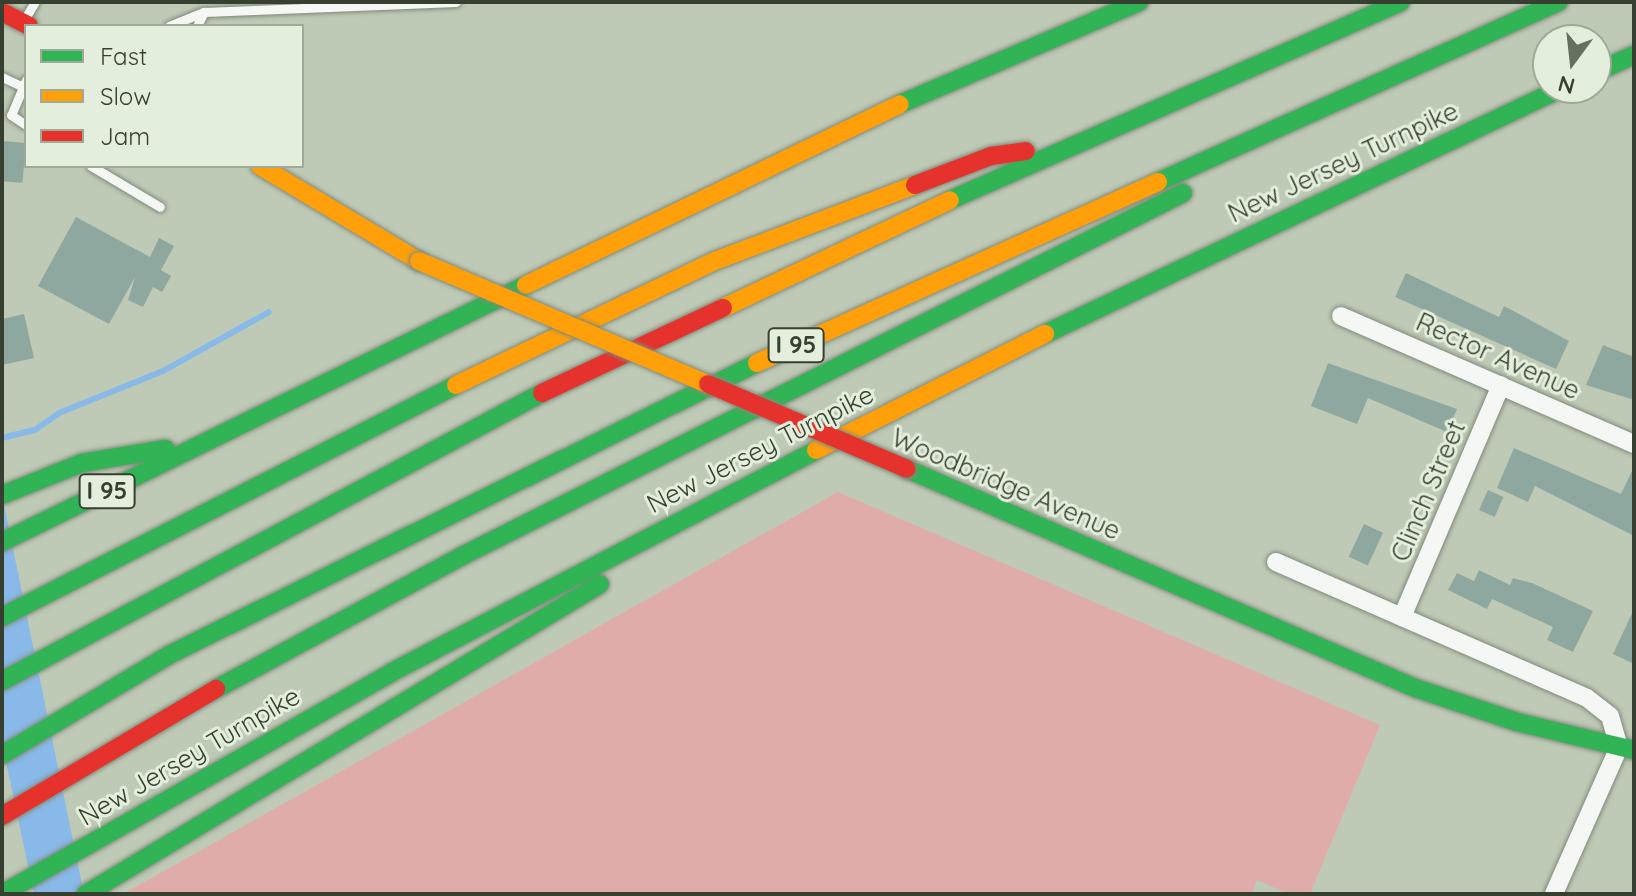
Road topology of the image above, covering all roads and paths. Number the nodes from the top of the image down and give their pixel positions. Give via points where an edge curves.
1 (35, 2) edge
2 (456, 2) edge
3 (1139, 2) edge
4 (1400, 2) edge
5 (1558, 2) edge
6 (2, 12) edge
7 (204, 12) junction
8 (26, 24) edge
9 (174, 24) edge
10 (198, 24) edge
11 (1497, 29) junction
12 (1634, 55) edge
13 (1612, 65) edge
14 (2, 77) edge
15 (24, 83) edge
16 (1532, 102) edge
17 (6, 115) edge
18 (24, 124) edge
19 (1066, 145) junction
20 (94, 168) edge
21 (263, 168) edge
22 (160, 207) dead end
23 (1341, 316) dead end
24 (1501, 385) junction
25 (198, 444) junction
26 (1634, 444) edge
27 (780, 468) junction
28 (6, 494) edge
29 (8, 539) edge
30 (1276, 562) dead end
31 (2, 617) edge
32 (1402, 617) junction
33 (2, 681) edge
34 (1626, 748) edge
35 (2, 755) edge
36 (8, 813) edge
37 (2, 894) edge
38 (86, 894) edge
39 (1554, 894) edge

1 - 8 lane
2 - 7 lane
3 - 25 main road, I 95 via 842,129 659,224
4 - 19 main road, I 95
5 - 11 main road, I 95
6 - 8 main road
7 - 9 lane
7 - 10 lane
11 - 35 main road, I 95 via 734,373 183,648
11 - 36 main road via 462,556 276,654
12 - 13 main road
14 - 15 lane
15 - 17 lane
16 - 27 main road, New Jersey Turnpike via 1149,281
17 - 18 lane
19 - 31 main road via 991,156 715,261 319,451
19 - 33 main road, I 95 via 475,425
20 - 22 lane
21 - 34 main road, Woodbridge Avenue, bridge via 419,261 1415,688
23 - 24 street, Rector Avenue
24 - 26 street, Rector Avenue
24 - 32 street, Clinch Street
25 - 28 main road via 82,463
25 - 29 main road, I 95
27 - 37 main road, New Jersey Turnpike via 378,680
27 - 38 main road via 503,644
30 - 32 street
32 - 34 street via 1595,703 1616,724
34 - 39 street

